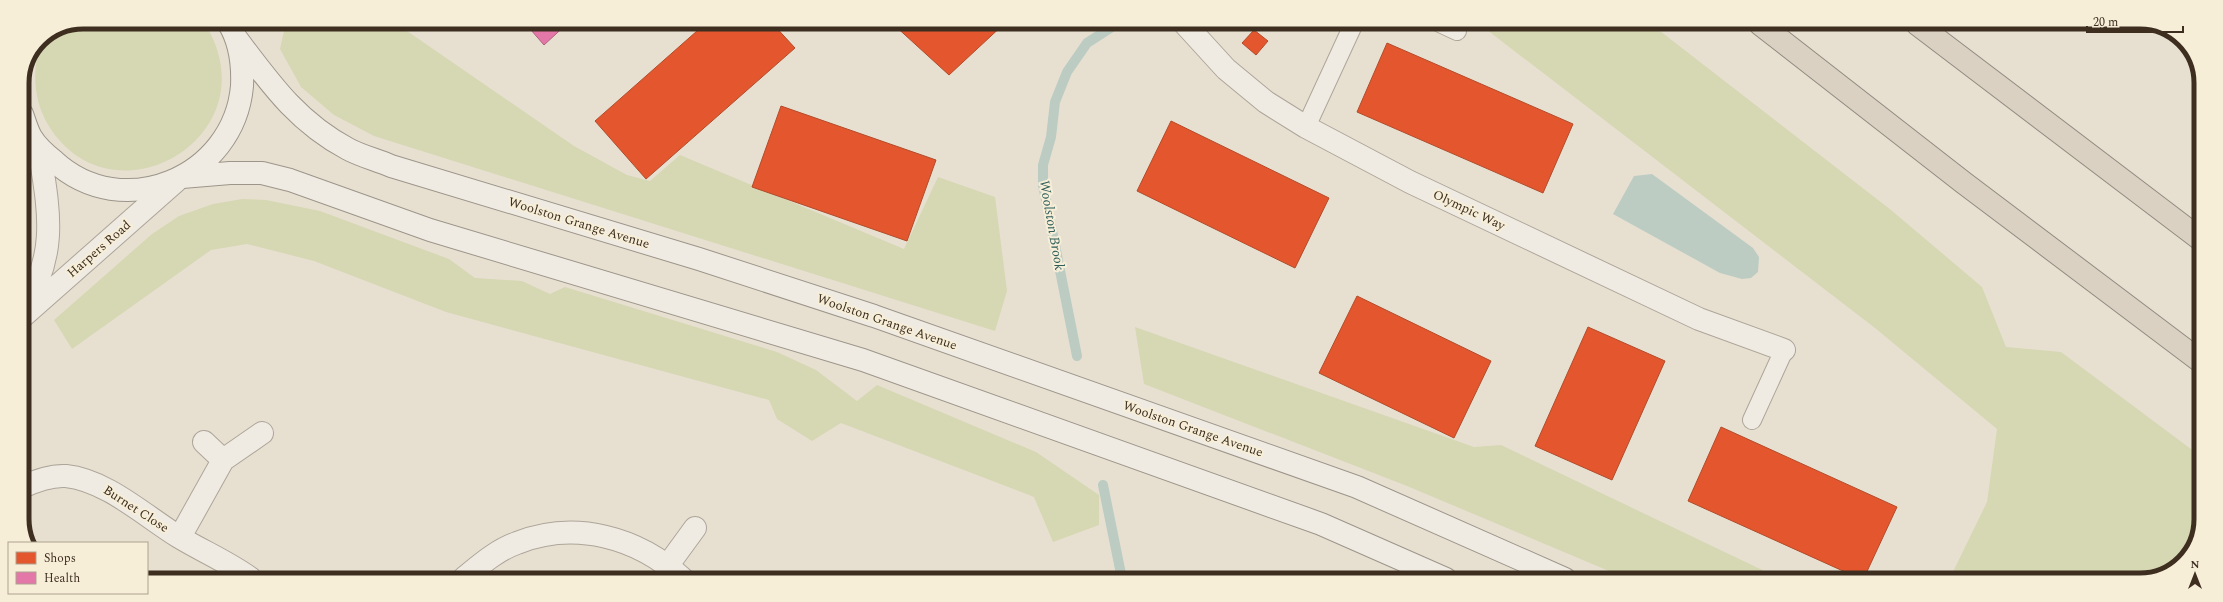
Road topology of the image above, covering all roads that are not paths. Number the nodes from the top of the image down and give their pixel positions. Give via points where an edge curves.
1 (232, 29) edge
2 (1189, 29) edge
3 (1351, 29) edge
4 (1453, 29) edge
5 (1766, 29) edge
6 (1924, 29) edge
7 (1457, 31) dead end
8 (1306, 128) junction
9 (31, 137) edge
10 (179, 179) junction
11 (2194, 234) edge
12 (29, 297) edge
13 (29, 311) edge
14 (1784, 350) joint
15 (2194, 356) edge
16 (1752, 420) dead end
17 (262, 433) dead end
18 (204, 442) dead end
19 (223, 460) junction
20 (29, 484) edge
21 (696, 528) dead end
22 (180, 537) junction
23 (676, 572) edge
24 (243, 573) edge
25 (470, 573) edge
26 (1432, 573) edge
27 (1552, 573) edge

1 - 10 main road, Harpers Road via 243,70 240,102 228,133 213,153
1 - 27 main road, Woolston Grange Avenue via 277,93 320,133 349,150 390,166 699,259 881,319 1358,487
2 - 8 main road, Olympic Way via 1226,69 1266,102
3 - 8 lane
4 - 7 lane
5 - 15 highway via 1964,183
6 - 11 highway
8 - 14 main road, Olympic Way via 1410,182 1699,319
9 - 10 main road via 67,173 102,188 139,190
9 - 12 main road via 49,210 49,232 46,255
10 - 13 main road, Harpers Road
10 - 26 main road via 230,173 262,173 290,180 430,230 863,360 1321,524
14 - 16 lane
17 - 19 main road, Burnet Close
18 - 19 main road
19 - 22 main road, Burnet Close
20 - 22 main road, Burnet Close via 66,476 97,484
21 - 23 main road
22 - 24 main road, Burnet Close
23 - 25 main road via 630,544 599,534 571,532 543,534 516,543

